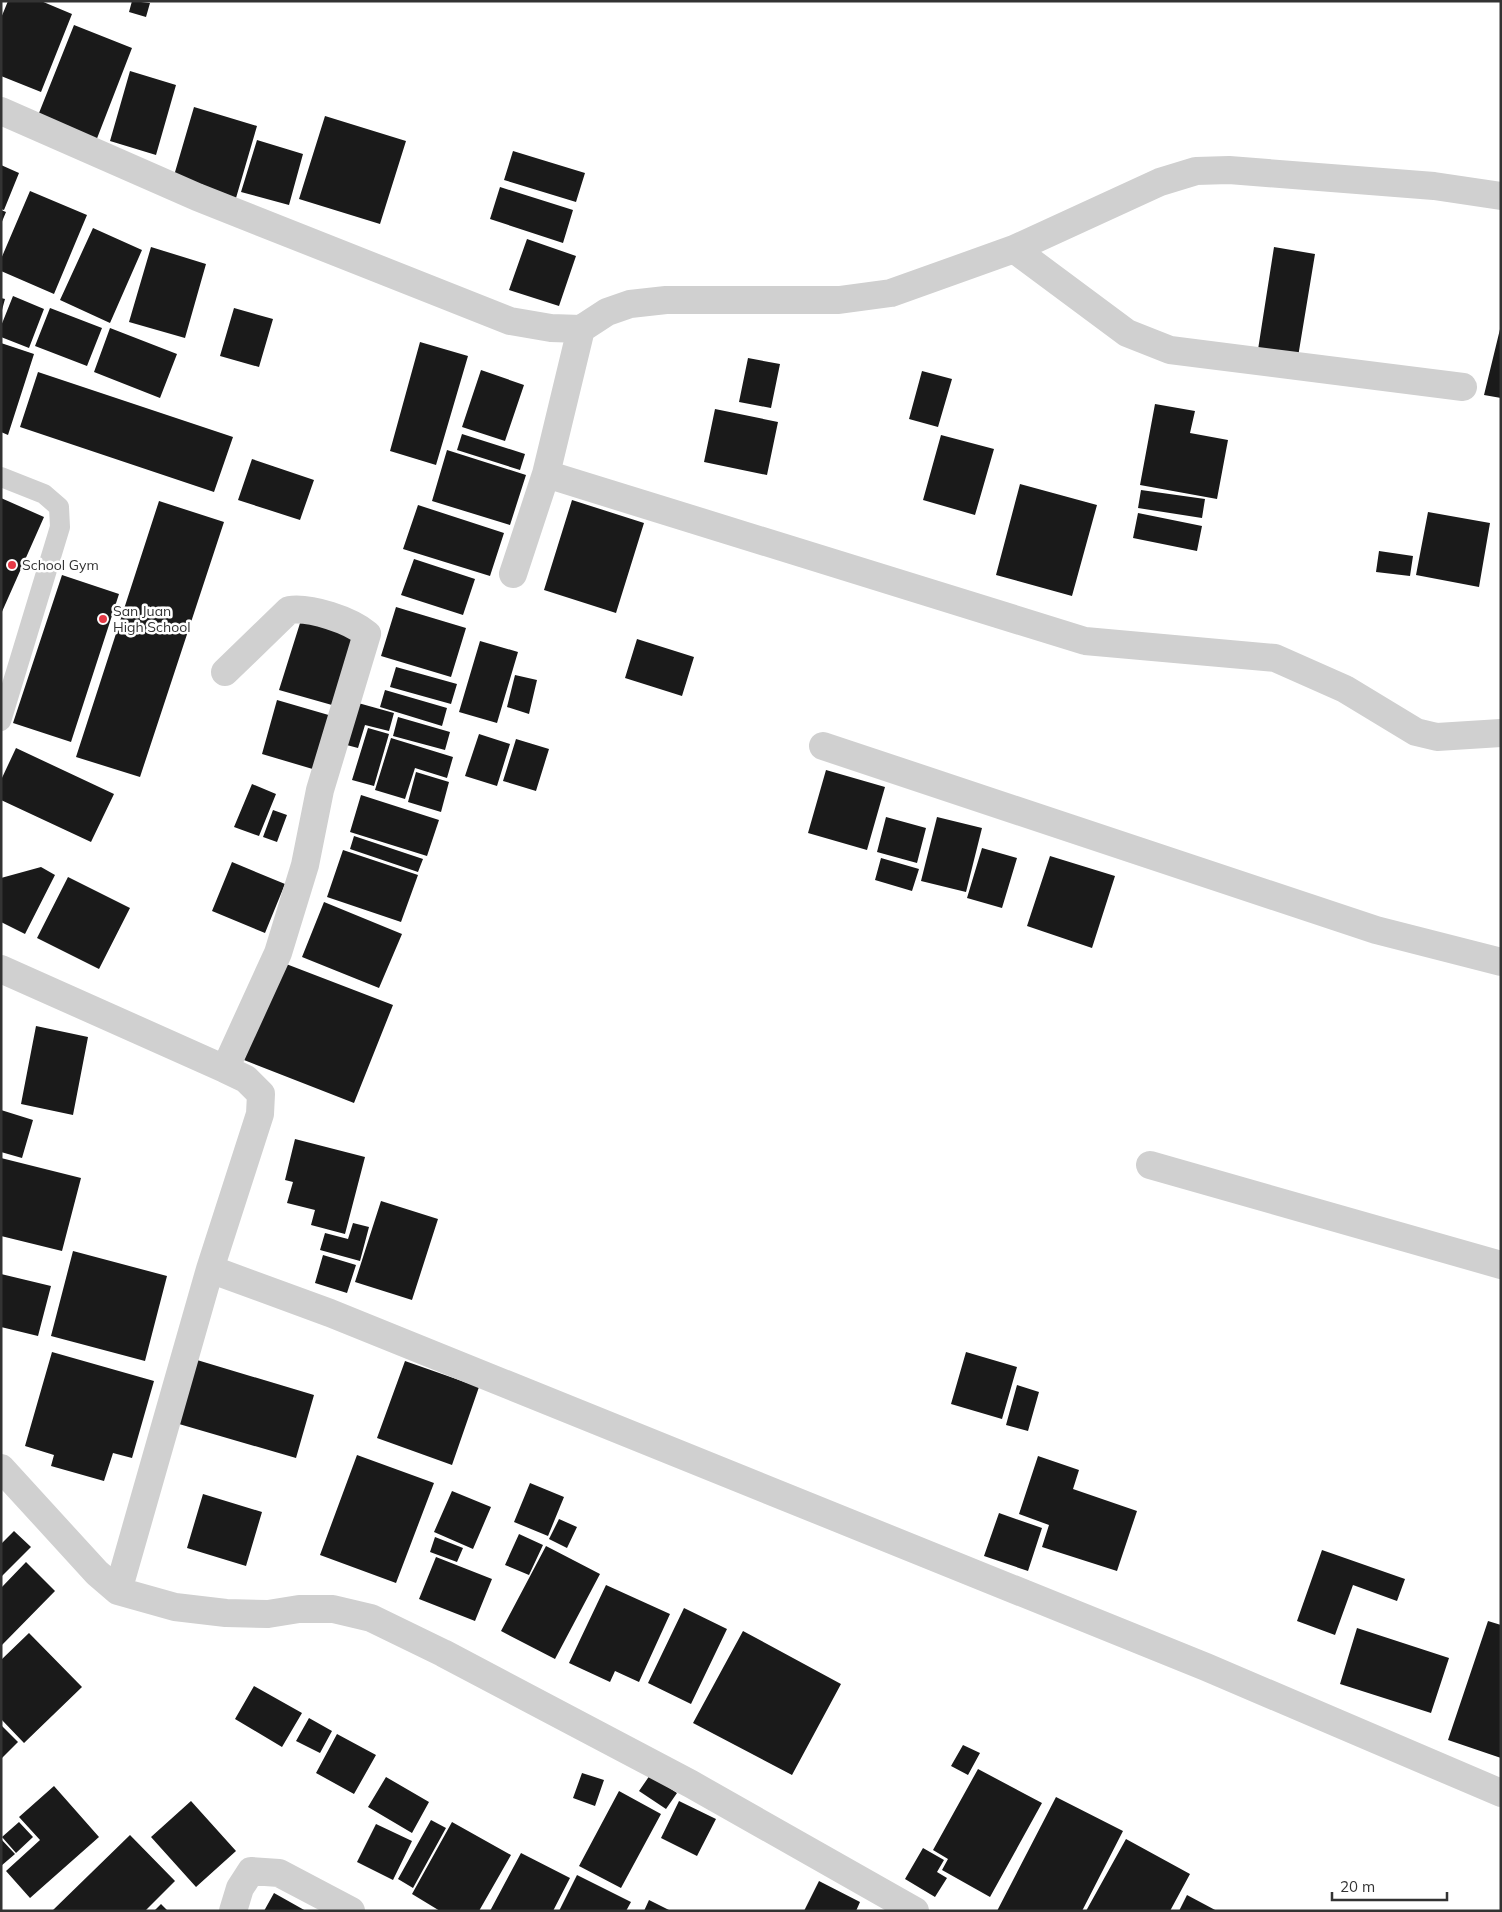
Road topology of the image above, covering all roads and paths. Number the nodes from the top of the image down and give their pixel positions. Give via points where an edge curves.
1 (1, 111) edge
2 (1501, 196) edge
3 (1014, 249) junction
4 (581, 329) junction
5 (1463, 387) dead end
6 (546, 474) junction
7 (1, 477) edge
8 (514, 574) dead end
9 (9, 665) edge
10 (225, 672) dead end
11 (1, 721) edge
12 (1501, 733) edge
13 (823, 746) dead end
14 (1501, 962) edge
15 (1, 969) edge
16 (225, 1070) junction
17 (1150, 1164) dead end
18 (1501, 1265) edge
19 (210, 1269) junction
20 (1, 1468) edge
21 (118, 1591) junction
22 (1501, 1793) edge
23 (234, 1911) edge
24 (351, 1911) edge
25 (916, 1911) edge

1 - 4 street via 198,197 510,321
2 - 3 street via 1434,186 1229,170 1196,171 1160,182
3 - 4 street via 891,294 839,300 666,300 630,304 607,312
3 - 5 street via 1127,333 1170,350
4 - 6 street
6 - 8 street
6 - 12 street via 1085,641 1275,658 1346,688 1416,732 1437,737
7 - 9 lane via 44,494 59,507 60,527
9 - 11 lane
10 - 16 street via 289,610 302,608 356,626 367,634 320,790 305,864 278,953
13 - 14 street via 1376,930
15 - 16 street
16 - 19 street via 246,1079 261,1094 260,1114
17 - 18 street
19 - 21 street
19 - 22 street via 330,1313 1206,1666
20 - 21 street via 97,1573
21 - 25 street via 175,1607 226,1614 333,1609 371,1618 691,1784
23 - 24 street via 240,1888 251,1871 279,1873

